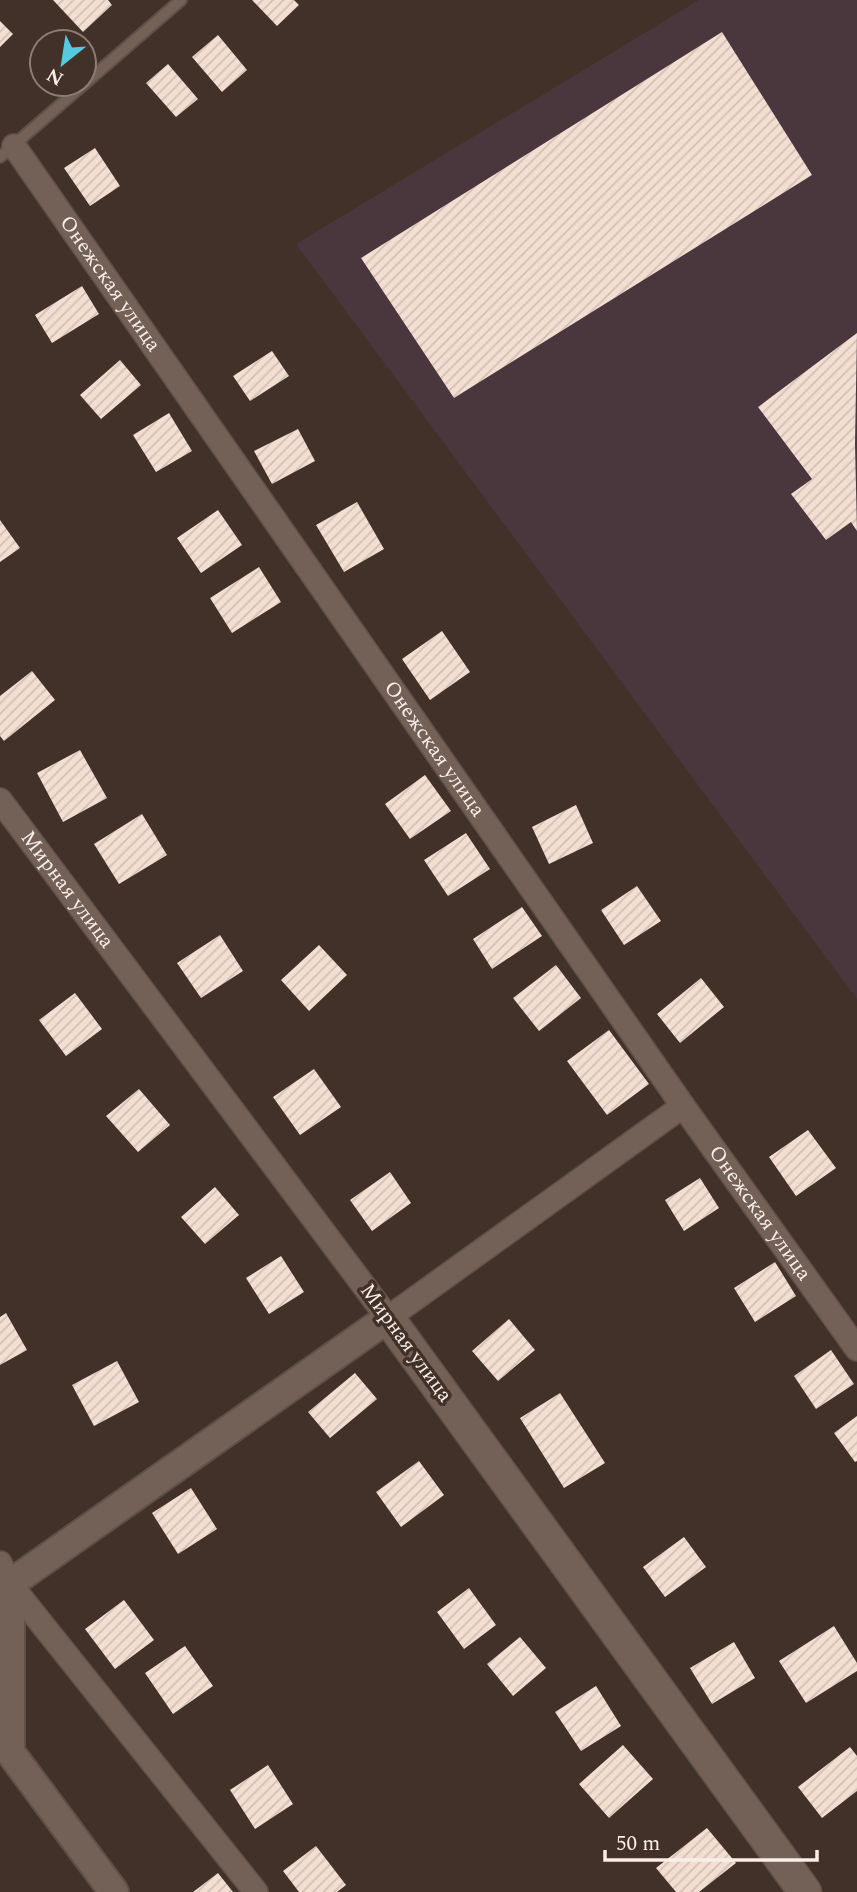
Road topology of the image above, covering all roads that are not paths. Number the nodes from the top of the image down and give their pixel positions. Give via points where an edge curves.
1 (181, 0) edge
2 (7, 151) edge
3 (0, 800) edge
4 (683, 1107) junction
5 (388, 1318) junction
6 (857, 1349) edge
7 (5, 1573) edge
8 (5, 1750) edge
9 (114, 1892) edge
10 (256, 1892) edge
11 (805, 1892) edge

1 - 2 lane
2 - 4 street, Онежская улица
3 - 5 street, Мирная улица
4 - 5 street
4 - 6 street, Онежская улица
5 - 7 street
5 - 11 main road, Мирная улица
7 - 8 street
7 - 10 street
8 - 9 street

